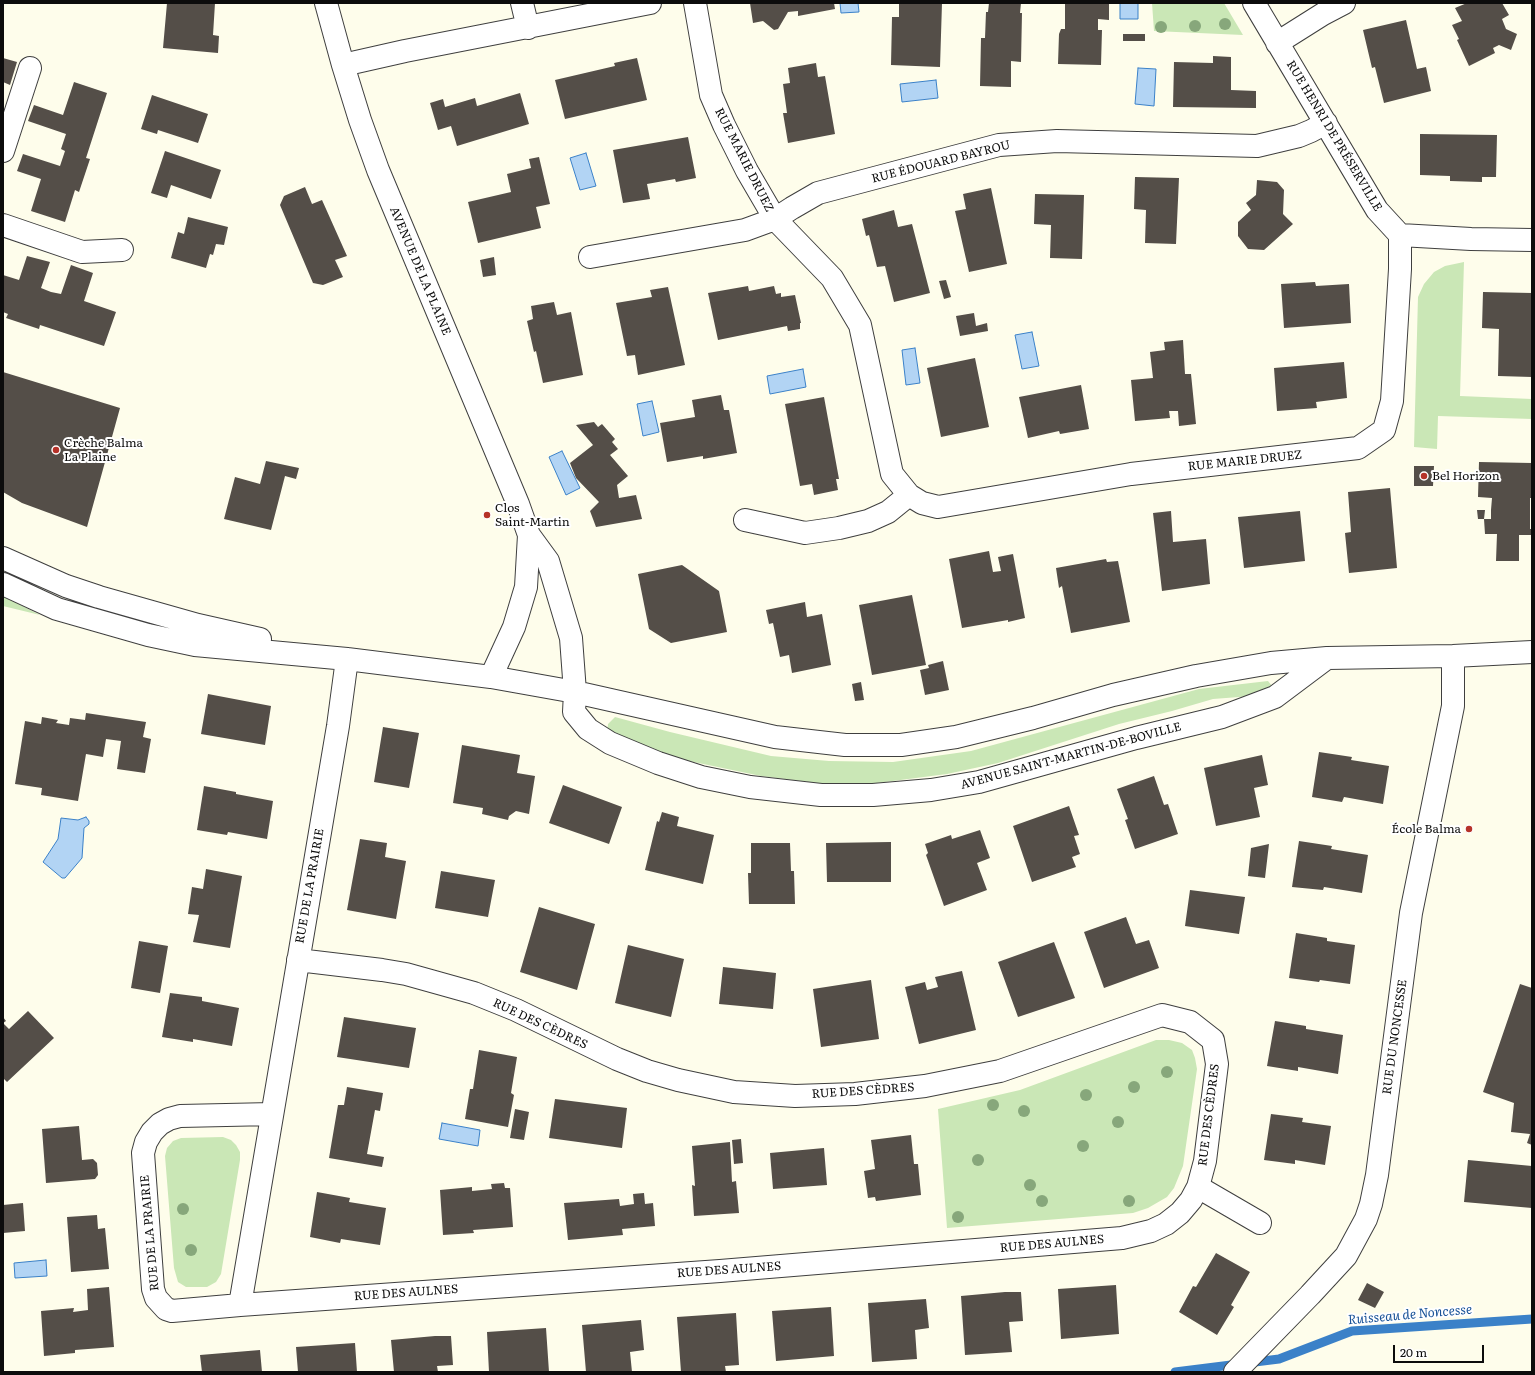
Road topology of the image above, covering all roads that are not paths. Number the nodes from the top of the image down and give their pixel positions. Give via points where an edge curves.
1 (326, 3) edge
2 (522, 3) edge
3 (650, 3) edge
4 (696, 3) edge
5 (1254, 3) edge
6 (1344, 3) edge
7 (1326, 8) edge
8 (528, 28) junction
9 (1277, 43) junction
10 (343, 65) junction
11 (30, 68) dead end
12 (1326, 123) junction
13 (3, 151) edge
14 (775, 219) junction
15 (3, 225) edge
16 (1400, 234) junction
17 (1532, 240) edge
18 (122, 250) dead end
19 (590, 257) dead end
20 (909, 495) junction
21 (745, 520) dead end
22 (529, 535) junction
23 (3, 558) edge
24 (3, 584) edge
25 (1532, 652) edge
26 (1453, 656) junction
27 (1328, 658) junction
28 (347, 659) junction
29 (490, 677) junction
30 (575, 692) junction
31 (298, 960) junction
32 (272, 1114) junction
33 (1198, 1187) junction
34 (1260, 1223) dead end
35 (240, 1305) junction
36 (1235, 1372) edge

1 - 10 street, AVENUE DE LA PLAINE
2 - 8 street
3 - 8 street
4 - 14 street, RUE MARIE DRUEZ via 712,95 744,165
5 - 9 street, RUE HENRI DE PRÉSERVILLE
6 - 7 street
7 - 9 street
8 - 10 street
9 - 12 street, RUE HENRI DE PRÉSERVILLE
10 - 22 street, AVENUE DE LA PLAINE via 378,170
11 - 13 street
12 - 14 street, RUE ÉDOUARD BAYROU via 1299,136 1257,146 1057,140 999,145 818,193
12 - 16 street, RUE HENRI DE PRÉSERVILLE via 1377,210
14 - 19 street, RUE ÉDOUARD BAYROU via 745,230
14 - 20 street, RUE MARIE DRUEZ via 832,278 860,325 892,474
15 - 18 street via 82,252
16 - 17 street
16 - 20 street, RUE MARIE DRUEZ via 1392,401 1384,430 1358,448 1131,474 938,507 922,503
20 - 21 street via 888,512 868,522 839,528 805,533
22 - 29 street, AVENUE DE LA PLAINE via 526,588 514,627
22 - 30 street, AVENUE DE LA PLAINE via 548,561 571,638
23 - 28 street via 66,586 99,597 198,625
24 - 28 street via 57,609 148,635 195,645
25 - 26 street
26 - 27 street
26 - 36 street, RUE DU NONCESSE via 1453,706 1411,913 1371,1204 1346,1256
27 - 30 street via 1271,663 1196,676 1113,695 956,737 901,745 845,745 775,737
27 - 30 street, AVENUE SAINT-MARTIN-DE-BOVILLE via 1275,697 1222,717 979,782 931,790 873,795 821,795 750,787 701,777 658,763 610,743 588,729 574,712
28 - 29 street
28 - 31 street, RUE DE LA PRAIRIE
29 - 30 street
31 - 32 street, RUE DE LA PRAIRIE
31 - 33 street, RUE DES CÈDRES via 388,971 452,986 516,1010 641,1069 734,1092 794,1096 855,1094 925,1086 1000,1071 1162,1015 1190,1022 1213,1040 1218,1064 1205,1161
32 - 35 street, RUE DE LA PRAIRIE
32 - 35 street, RUE DE LA PRAIRIE via 180,1116 169,1119 152,1132 143,1153 153,1289 156,1298 172,1312
33 - 34 street
33 - 35 street, RUE DES AULNES via 1180,1213 1166,1224 1151,1231 1122,1238 744,1269

